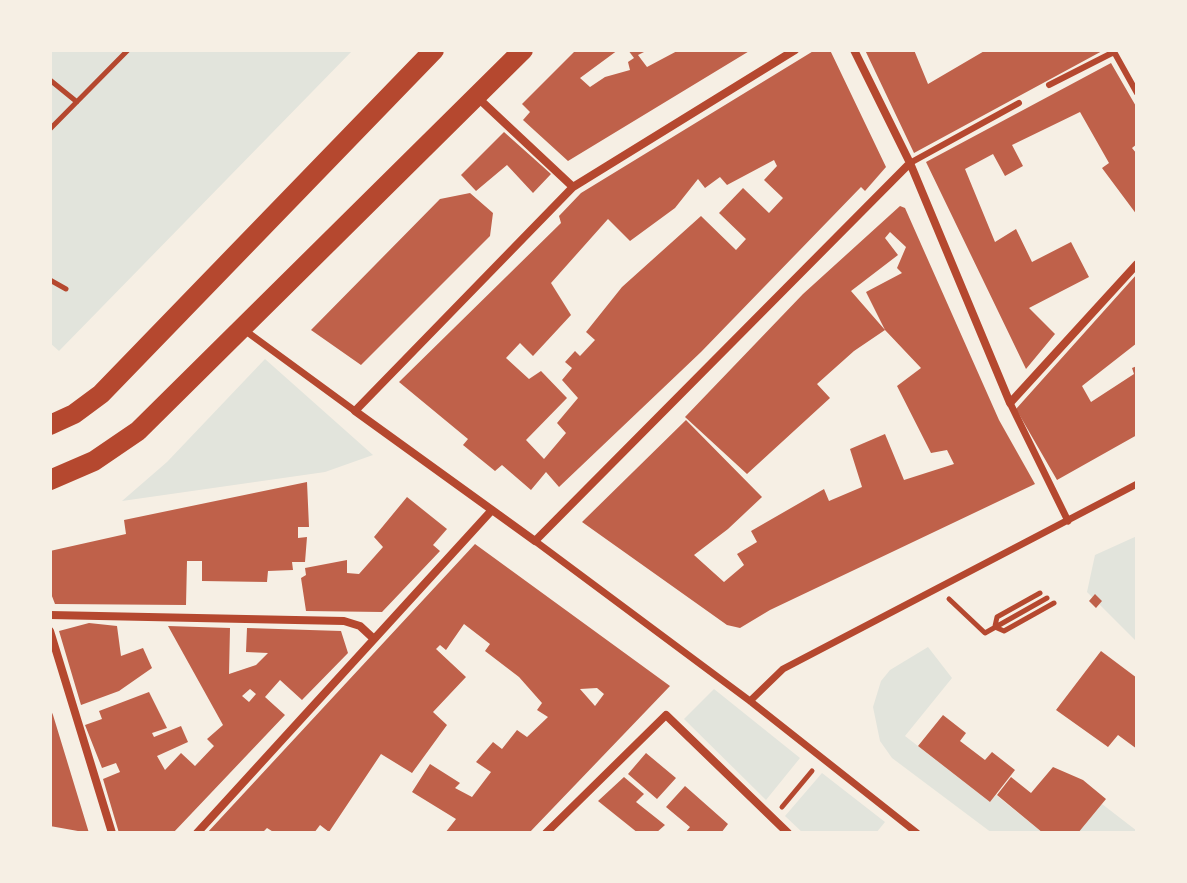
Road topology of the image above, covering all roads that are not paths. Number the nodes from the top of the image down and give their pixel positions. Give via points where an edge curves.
1 (434, 50) edge
2 (523, 50) edge
3 (795, 50) edge
4 (854, 50) edge
5 (1114, 51) edge
6 (1049, 85) dead end
7 (1137, 93) edge
8 (477, 97) junction
9 (1019, 103) dead end
10 (910, 163) junction
11 (573, 187) junction
12 (1137, 264) edge
13 (243, 329) junction
14 (1010, 403) junction
15 (355, 411) junction
16 (50, 425) edge
17 (50, 480) edge
18 (1137, 484) edge
19 (492, 510) junction
20 (1068, 521) junction
21 (535, 541) junction
22 (50, 615) edge
23 (50, 631) edge
24 (374, 639) junction
25 (750, 701) junction
26 (907, 825) junction
27 (112, 833) edge
28 (197, 833) edge
29 (546, 833) edge
30 (788, 833) edge
31 (900, 833) edge
32 (917, 833) edge

1 - 16 main road via 101,394
2 - 8 main road
3 - 11 street
4 - 10 street
5 - 6 lane
5 - 7 lane
8 - 11 street
8 - 13 main road
9 - 10 lane
10 - 14 street
10 - 21 street
11 - 15 street
12 - 14 street
13 - 15 street
13 - 17 main road via 121,445
14 - 20 street
15 - 19 street
18 - 20 street
19 - 21 street
19 - 24 street
20 - 25 street via 783,669
21 - 25 street
22 - 24 street via 344,621
23 - 27 street
24 - 28 street
25 - 26 street
26 - 31 street
26 - 32 street
29 - 30 street via 666,715

